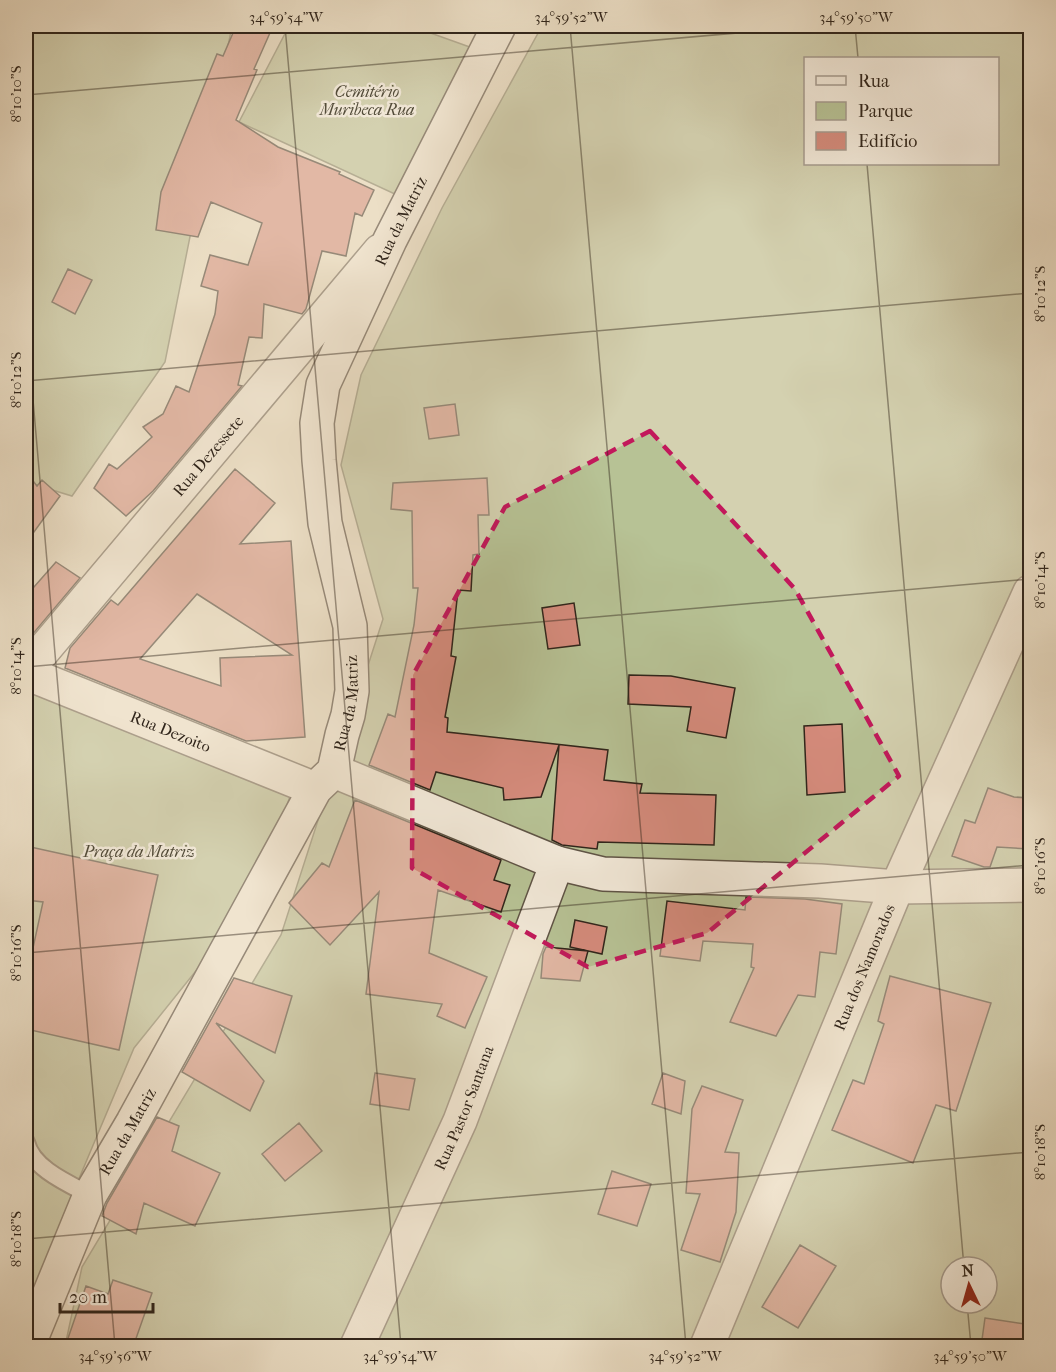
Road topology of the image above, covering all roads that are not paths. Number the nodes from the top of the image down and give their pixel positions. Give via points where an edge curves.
1 (494, 27) edge
2 (390, 240) junction
3 (1030, 592) edge
4 (26, 672) edge
5 (325, 780) junction
6 (556, 863) junction
7 (1030, 885) edge
8 (897, 887) junction
9 (26, 1142) edge
10 (90, 1195) junction
11 (28, 1347) edge
12 (357, 1347) edge
13 (707, 1347) edge

1 - 2 street, Rua da Matriz
2 - 4 street, Rua Dezessete
2 - 5 street, Rua da Matriz via 323,385 317,423 325,523 350,626 352,691 342,735
3 - 8 street, Rua dos Namorados
4 - 5 street, Rua Dezoito
5 - 6 street
5 - 10 street, Rua da Matriz
6 - 8 street via 603,874
6 - 12 street, Rua Pastor Santana via 459,1121
7 - 8 street
8 - 13 street, Rua dos Namorados
9 - 10 lane via 28,1151 50,1173
10 - 11 street, Rua da Matriz

